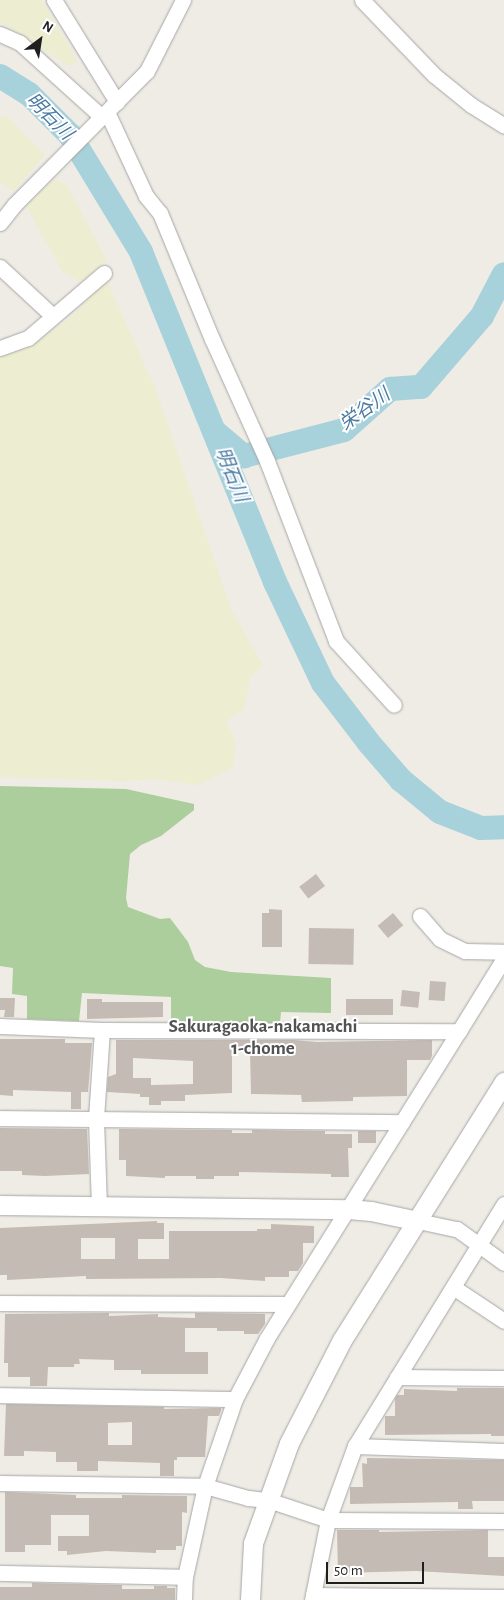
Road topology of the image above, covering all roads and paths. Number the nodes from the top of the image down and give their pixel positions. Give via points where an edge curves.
1 (54, 0) edge
2 (183, 0) edge
3 (362, 0) edge
4 (0, 34) edge
5 (109, 110) junction
6 (504, 126) edge
7 (0, 223) edge
8 (0, 267) edge
9 (104, 273) dead end
10 (53, 316) junction
11 (0, 348) edge
12 (394, 705) dead end
13 (420, 916) dead end
14 (504, 952) edge
15 (504, 958) edge
16 (0, 1026) edge
17 (102, 1030) junction
18 (459, 1031) junction
19 (504, 1082) edge
20 (0, 1118) edge
21 (96, 1118) junction
22 (402, 1122) junction
23 (504, 1204) edge
24 (0, 1205) edge
25 (99, 1206) junction
26 (348, 1209) junction
27 (418, 1221) junction
28 (479, 1244) junction
29 (504, 1263) edge
30 (453, 1287) junction
31 (0, 1303) edge
32 (288, 1304) junction
33 (504, 1321) edge
34 (398, 1377) junction
35 (504, 1378) edge
36 (0, 1395) edge
37 (235, 1399) junction
38 (355, 1446) junction
39 (504, 1451) edge
40 (0, 1483) edge
41 (204, 1486) junction
42 (268, 1500) junction
43 (328, 1520) junction
44 (504, 1521) edge
45 (0, 1573) edge
46 (185, 1577) junction
47 (504, 1597) edge
48 (312, 1598) edge
49 (184, 1600) edge
50 (250, 1600) edge

1 - 5 street
2 - 5 street via 148,71
3 - 6 street via 434,75
4 - 5 street via 20,43
5 - 7 street
5 - 12 street via 146,196 160,213 267,460 336,641
8 - 10 street
9 - 10 street
10 - 11 street via 28,338
13 - 14 street via 440,938 464,951
15 - 18 street
16 - 17 street
17 - 18 street
17 - 21 street
18 - 22 street
19 - 27 street
20 - 21 street
21 - 22 street
21 - 25 street
22 - 26 street
23 - 28 street
24 - 25 street
25 - 26 street
26 - 27 street
26 - 32 street
27 - 28 street via 457,1229
27 - 42 street via 342,1340 288,1443
28 - 29 street
28 - 30 street
30 - 33 street
30 - 34 street
31 - 32 street
32 - 37 street
34 - 35 street
34 - 38 street
36 - 37 street
37 - 41 street
38 - 39 street
38 - 43 street
40 - 41 street
41 - 42 street
41 - 46 street
42 - 43 street
42 - 50 street via 253,1543
43 - 44 street
43 - 48 street
45 - 46 street
46 - 49 street
47 - 48 street

